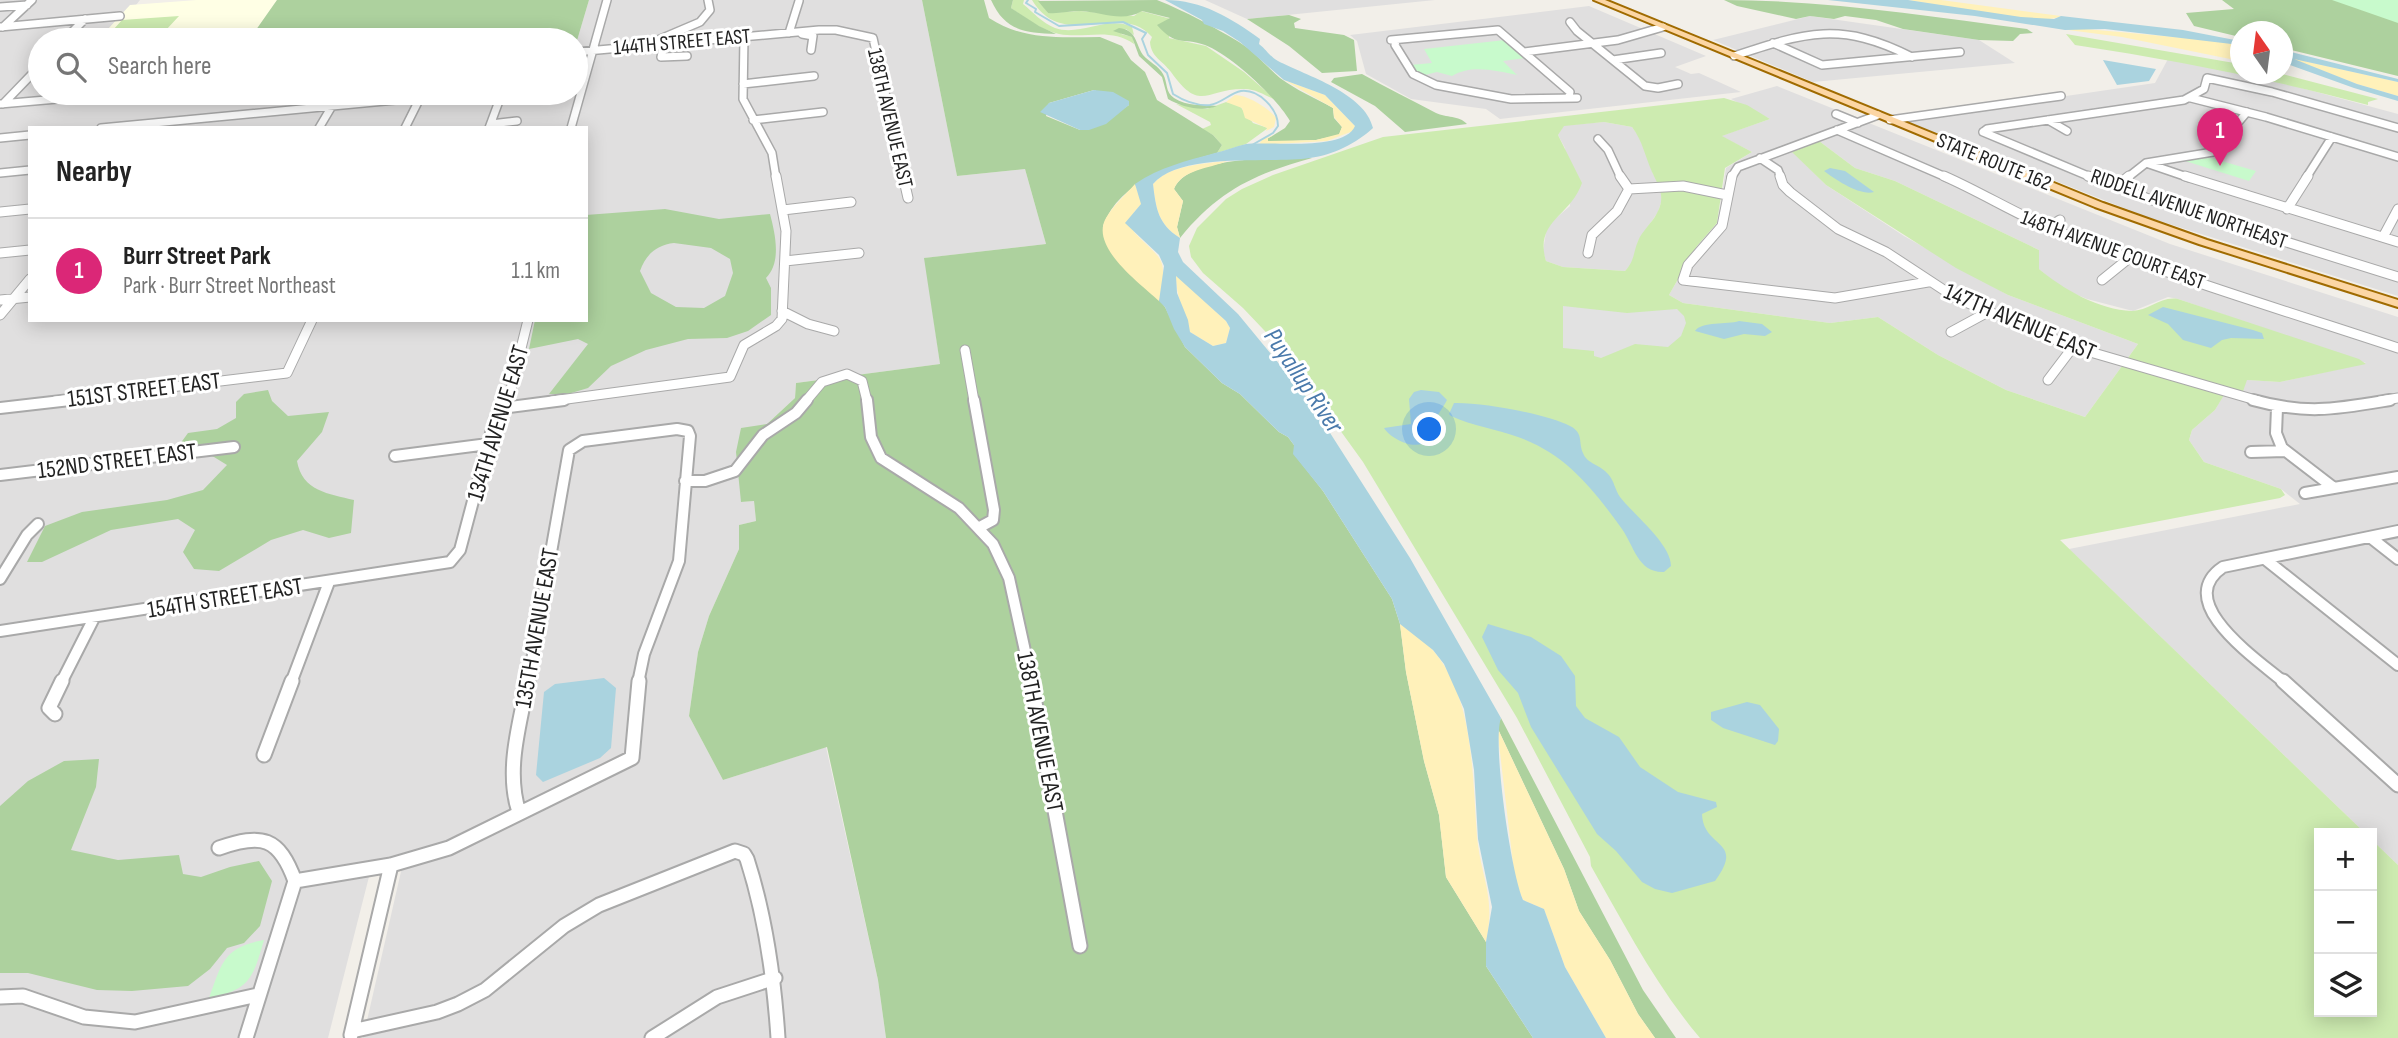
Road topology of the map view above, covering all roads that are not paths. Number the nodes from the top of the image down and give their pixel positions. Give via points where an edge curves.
1 (607, 0) edge
2 (708, 0) edge
3 (799, 1) edge
4 (1605, 1) edge
5 (29, 3) edge
6 (0, 7) edge
7 (120, 16) dead end
8 (85, 19) junction
9 (1570, 22) dead end
10 (1663, 27) junction
11 (1, 28) edge
12 (76, 28) edge
13 (791, 32) junction
14 (744, 37) junction
15 (1773, 43) junction
16 (664, 44) junction
17 (1592, 44) junction
18 (646, 46) junction
19 (594, 50) junction
20 (811, 50) dead end
21 (588, 51) edge
22 (1524, 52) junction
23 (1960, 52) dead end
24 (1661, 53) dead end
25 (687, 56) dead end
26 (1734, 56) junction
27 (1912, 57) junction
28 (588, 58) edge
29 (1613, 60) junction
30 (814, 76) dead end
31 (28, 78) edge
32 (743, 83) junction
33 (1678, 84) dead end
34 (1484, 85) dead end
35 (1478, 94) junction
36 (2061, 96) dead end
37 (2191, 97) junction
38 (28, 102) edge
39 (1, 104) edge
40 (342, 105) edge
41 (416, 105) edge
42 (498, 105) edge
43 (574, 105) edge
44 (332, 106) junction
45 (822, 112) dead end
46 (2247, 112) junction
47 (1836, 114) dead end
48 (1878, 115) junction
49 (753, 120) junction
50 (1890, 120) junction
51 (2048, 120) junction
52 (517, 121) dead end
53 (1858, 123) junction
54 (153, 125) edge
55 (320, 126) edge
56 (406, 126) edge
57 (490, 126) edge
58 (571, 126) edge
59 (2398, 128) edge
60 (1837, 130) junction
61 (2067, 131) dead end
62 (28, 135) edge
63 (2332, 137) junction
64 (0, 138) edge
65 (1598, 139) dead end
66 (2398, 156) edge
67 (1760, 158) junction
68 (2147, 163) junction
69 (28, 170) edge
70 (0, 173) edge
71 (2117, 186) junction
72 (1629, 189) junction
73 (1995, 192) dead end
74 (1727, 195) junction
75 (1981, 195) junction
76 (908, 198) dead end
77 (851, 202) dead end
78 (28, 209) edge
79 (2287, 209) junction
80 (2398, 209) edge
81 (783, 210) junction
82 (0, 212) edge
83 (2060, 220) dead end
84 (2047, 228) junction
85 (2383, 237) junction
86 (2398, 242) edge
87 (2128, 246) dead end
88 (28, 250) edge
89 (0, 253) edge
90 (859, 253) dead end
91 (1588, 253) dead end
92 (2118, 255) junction
93 (2128, 258) junction
94 (785, 261) junction
95 (2398, 277) edge
96 (2102, 280) dead end
97 (28, 281) edge
98 (1928, 282) junction
99 (28, 297) edge
100 (14, 298) junction
101 (0, 300) edge
102 (2398, 304) edge
103 (782, 311) junction
104 (1986, 313) junction
105 (0, 315) edge
106 (312, 322) edge
107 (528, 322) edge
108 (834, 331) dead end
109 (1951, 332) dead end
110 (2073, 347) junction
111 (2398, 348) edge
112 (965, 350) dead end
113 (2048, 380) dead end
114 (2398, 398) edge
115 (507, 406) junction
116 (0, 408) edge
117 (2277, 408) junction
118 (488, 444) junction
119 (234, 447) dead end
120 (2285, 451) junction
121 (2251, 452) dead end
122 (395, 456) dead end
123 (0, 475) edge
124 (2398, 477) edge
125 (685, 481) junction
126 (2334, 488) junction
127 (2305, 493) dead end
128 (38, 524) dead end
129 (979, 527) junction
130 (2398, 531) edge
131 (2370, 537) junction
132 (2265, 559) junction
133 (2398, 559) edge
134 (450, 562) joint
135 (0, 579) edge
136 (329, 582) junction
137 (94, 618) junction
138 (0, 631) edge
139 (2398, 665) edge
140 (55, 714) dead end
141 (264, 755) dead end
142 (2398, 785) edge
143 (519, 812) junction
144 (219, 848) dead end
145 (391, 865) junction
146 (295, 881) junction
147 (1080, 946) dead end
148 (775, 978) junction
149 (258, 995) junction
150 (0, 997) edge
151 (351, 1035) edge
152 (246, 1038) edge
153 (652, 1038) edge
154 (778, 1038) edge

1 - 19 street
2 - 18 street via 710,10 704,19
3 - 13 street
4 - 10 main road, STATE ROUTE 162
5 - 6 street
5 - 11 street
7 - 8 street
8 - 11 street
8 - 12 street
9 - 17 street
10 - 17 street
10 - 26 main road, STATE ROUTE 162
13 - 14 street, 144TH STREET EAST
13 - 20 street via 813,35
13 - 76 street, 138TH AVENUE EAST via 832,29 874,40
14 - 16 street, 144TH STREET EAST
14 - 32 street
15 - 26 street
15 - 27 street via 1818,64
15 - 27 street via 1830,32 1877,39
16 - 18 street, 144TH STREET EAST
16 - 25 street via 661,57
17 - 22 street
17 - 29 street
18 - 19 street, 144TH STREET EAST
19 - 21 street, 144TH STREET EAST
19 - 28 street
22 - 35 street via 1573,97 1522,100
22 - 35 street via 1496,29 1394,41 1413,74 1429,83
23 - 27 street
24 - 29 street
26 - 48 main road, STATE ROUTE 162
29 - 33 street via 1643,85
30 - 32 street
31 - 39 street
32 - 49 street via 743,99
34 - 35 street
36 - 50 street
37 - 46 street
37 - 51 street
37 - 59 street via 2204,89 2207,78
38 - 39 street
40 - 44 street
41 - 56 street
42 - 57 street
43 - 58 street
44 - 54 street
44 - 55 street
45 - 49 street
46 - 63 street
46 - 68 street via 2213,152
47 - 53 street
48 - 50 main road, STATE ROUTE 162
48 - 53 street
49 - 81 street via 772,153
50 - 102 main road, STATE ROUTE 162 via 2123,214
51 - 61 street
51 - 71 street, RIDDELL AVENUE NORTHEAST via 1983,132
52 - 57 street
53 - 60 street
60 - 67 street
60 - 75 street, 148TH AVENUE COURT EAST
62 - 64 street
63 - 66 street
63 - 79 street
65 - 72 street via 1610,149 1616,171
67 - 74 street via 1731,174
67 - 98 street, 147TH AVENUE EAST via 1778,170 1790,192 1830,223 1886,252
68 - 71 street
68 - 79 street
69 - 70 street
71 - 95 street, RIDDELL AVENUE NORTHEAST
72 - 74 street via 1683,186
72 - 91 street via 1617,211 1592,235
73 - 75 street
74 - 98 street via 1721,230 1685,270 1683,280 1835,298
75 - 84 street, 148TH AVENUE COURT EAST
77 - 81 street
78 - 82 street
79 - 85 street
80 - 85 street
81 - 94 street
83 - 84 street
84 - 92 street, 148TH AVENUE COURT EAST
85 - 86 street
87 - 92 street
88 - 89 street
90 - 94 street
92 - 93 street, 148TH AVENUE COURT EAST
93 - 96 street
93 - 111 street, 148TH AVENUE COURT EAST
94 - 103 street
97 - 100 street
98 - 104 street, 147TH AVENUE EAST
99 - 100 street
100 - 101 street
100 - 105 street
103 - 108 street
103 - 115 street via 779,323 744,345 730,377
104 - 109 street
104 - 110 street, 147TH AVENUE EAST
106 - 116 street, 151ST STREET EAST via 287,373
107 - 115 street, 134TH AVENUE EAST
110 - 113 street
110 - 117 street, 147TH AVENUE EAST
112 - 129 street via 994,510 993,520
114 - 117 street, 147TH AVENUE EAST via 2328,411
115 - 118 street, 134TH AVENUE EAST via 497,412
117 - 120 street via 2277,438
118 - 122 street
118 - 134 street, 134TH AVENUE EAST via 463,541
119 - 123 street, 152ND STREET EAST
120 - 121 street
120 - 126 street
124 - 126 street
125 - 129 street, 138TH AVENUE EAST via 705,481 735,471 763,435 796,413 822,382 847,374 864,385 871,441 879,455
125 - 143 street via 678,561 645,654 632,758
125 - 143 street, 135TH AVENUE EAST via 688,431 583,441 572,446 513,760 513,794
126 - 127 street
128 - 135 street
129 - 147 street, 138TH AVENUE EAST via 998,547 1009,578
130 - 131 street
131 - 132 street
131 - 133 street
132 - 139 street
132 - 142 street via 2223,567 2206,583 2207,605 2221,626
134 - 136 street, 154TH STREET EAST
136 - 137 street, 154TH STREET EAST
136 - 141 street
137 - 138 street, 154TH STREET EAST
137 - 140 street via 49,708
143 - 145 street via 464,842
144 - 146 street via 249,839 270,842 288,860
145 - 146 street
145 - 151 street
146 - 149 street
148 - 151 street via 761,897 747,859 740,851 730,852 599,905 564,926 493,985 458,1004
148 - 153 street via 717,997
148 - 154 street
149 - 150 street via 135,1022 84,1017 23,996
149 - 152 street

